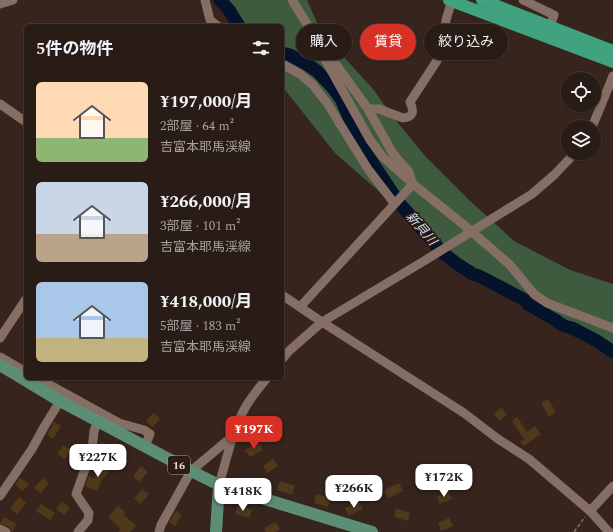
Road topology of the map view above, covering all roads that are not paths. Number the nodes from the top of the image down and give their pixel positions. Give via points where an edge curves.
1 (13, 0) edge
2 (205, 0) edge
3 (292, 0) edge
4 (449, 0) edge
5 (452, 0) edge
6 (482, 0) edge
7 (524, 0) edge
8 (0, 4) edge
9 (208, 23) edge
10 (306, 24) edge
11 (550, 26) junction
12 (613, 51) edge
13 (325, 60) edge
14 (332, 60) edge
15 (613, 62) edge
16 (284, 65) edge
17 (613, 76) edge
18 (0, 104) edge
19 (368, 110) junction
20 (595, 120) edge
21 (24, 121) edge
22 (568, 160) edge
23 (413, 184) junction
24 (394, 203) junction
25 (284, 296) edge
26 (24, 302) edge
27 (300, 307) junction
28 (322, 322) junction
29 (613, 328) edge
30 (0, 338) edge
31 (284, 357) edge
32 (0, 358) edge
33 (0, 365) edge
34 (24, 371) edge
35 (24, 379) edge
36 (25, 380) edge
37 (40, 380) edge
38 (265, 380) edge
39 (60, 401) junction
40 (98, 421) junction
41 (118, 427) junction
42 (234, 435) junction
43 (191, 471) junction
44 (219, 485) junction
45 (613, 486) edge
46 (0, 496) edge
47 (590, 511) junction
48 (0, 529) edge
49 (6, 532) edge
50 (78, 532) edge
51 (159, 532) edge
52 (216, 532) edge
53 (372, 532) edge
54 (609, 532) edge

1 - 8 street
2 - 9 street
3 - 10 street
4 - 15 highway
5 - 19 street via 447,15 442,53 410,102 413,109 411,116 403,118 379,109
6 - 11 highway
7 - 11 street via 554,15
11 - 12 highway
13 - 23 street via 370,140 382,156
14 - 19 street
16 - 24 street via 313,85 368,169
17 - 20 street
18 - 21 street
19 - 23 street via 392,152 409,172
22 - 28 street via 532,194
23 - 24 street
23 - 29 street via 509,264 534,294 547,302
24 - 27 street
25 - 27 street
26 - 30 street
27 - 28 street
28 - 31 street
28 - 47 street via 464,413 529,459
32 - 34 street
33 - 35 main road, 16
36 - 39 main road, 16
37 - 41 street
38 - 42 street via 244,409
39 - 40 main road, 16
39 - 46 street
40 - 41 main road, 16
40 - 50 street via 92,450 76,494 89,513 88,520
41 - 43 main road, 16 via 145,446
42 - 43 street
42 - 44 street
43 - 44 main road, 16
43 - 51 street
44 - 52 main road
44 - 53 main road, 16
45 - 47 street
47 - 54 street
48 - 49 street

